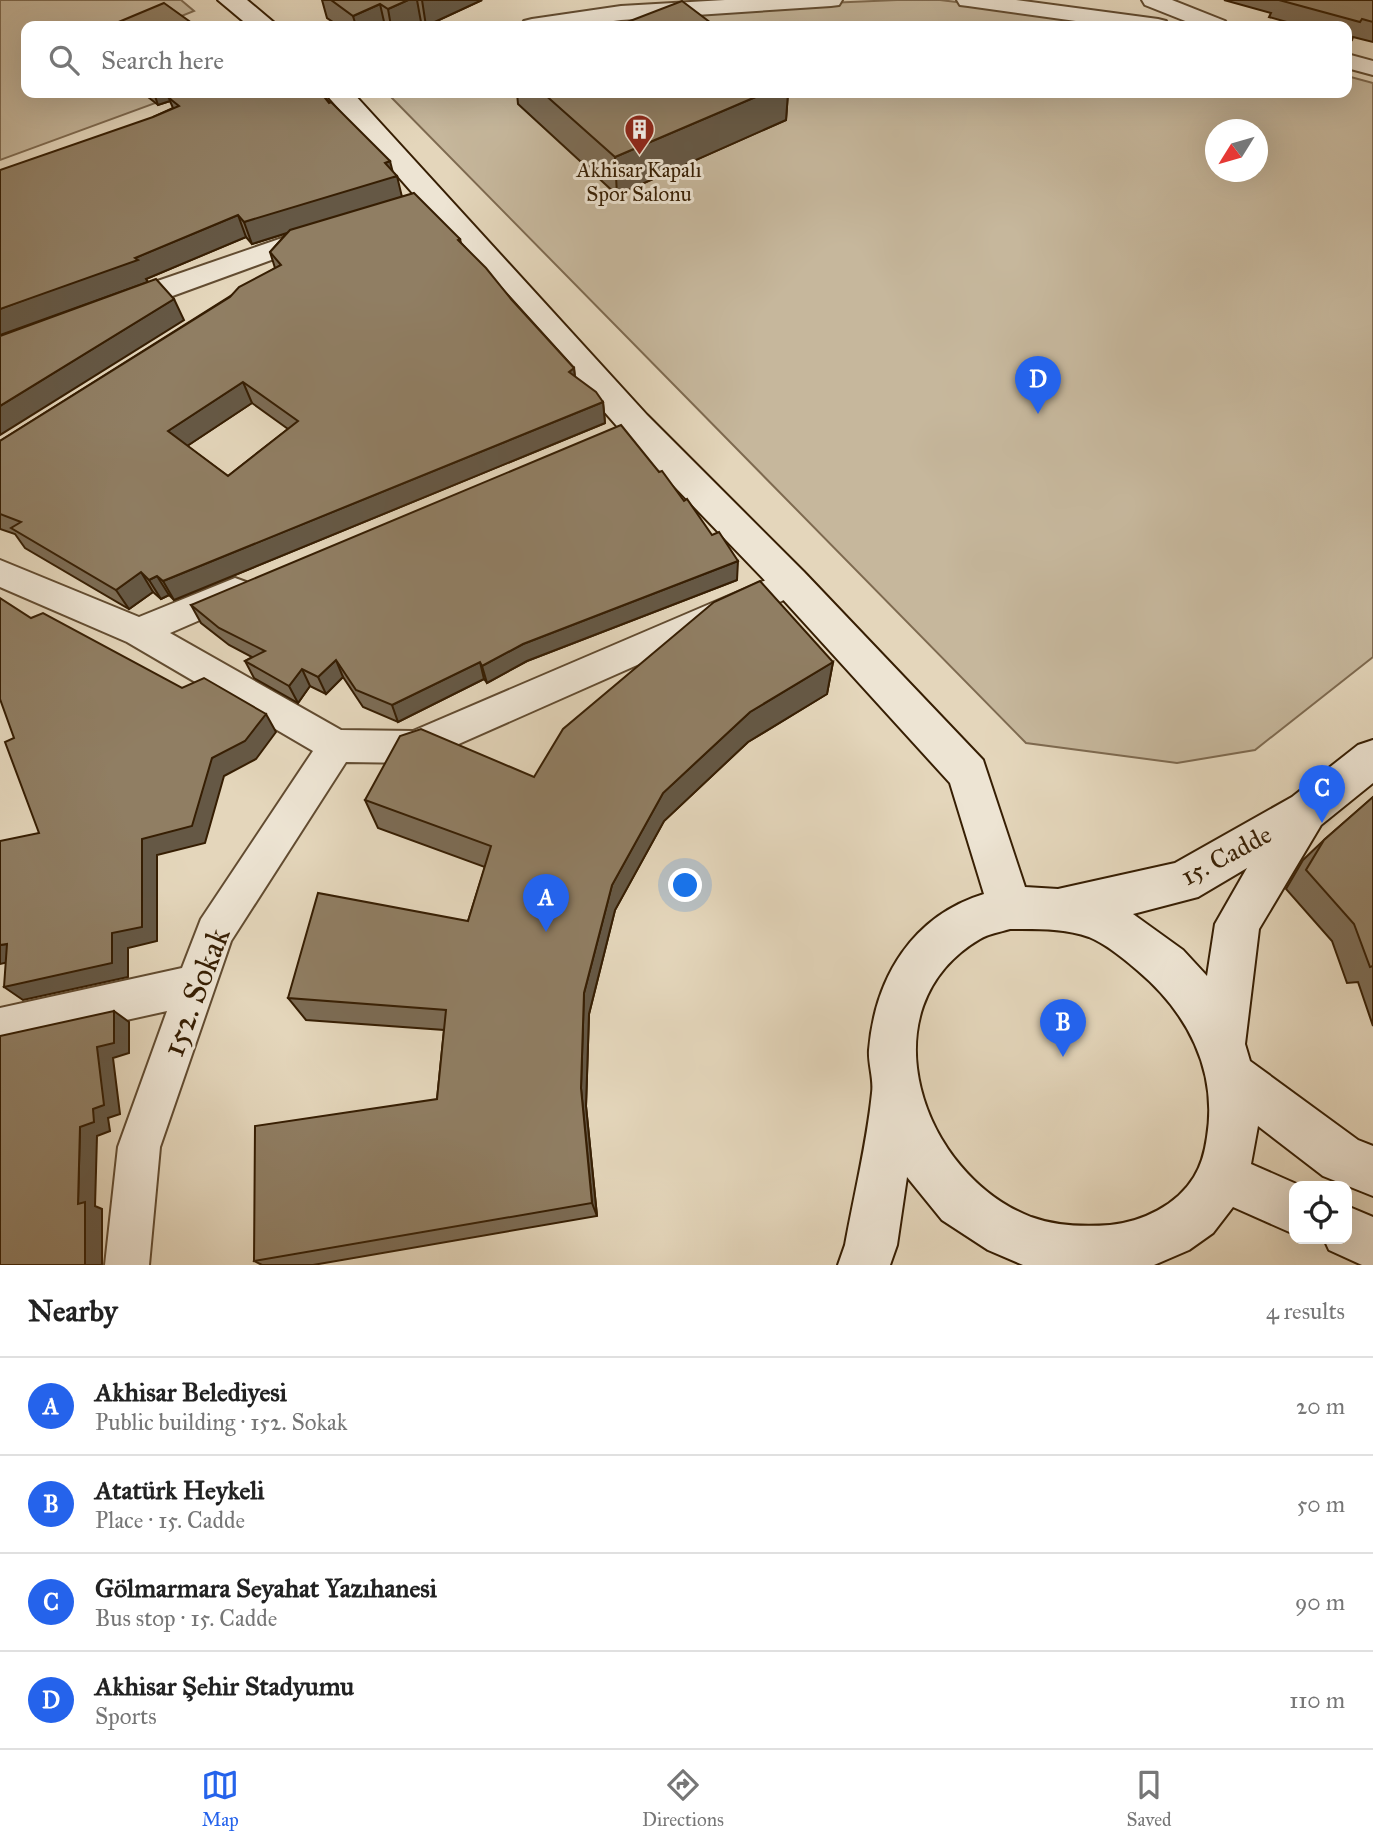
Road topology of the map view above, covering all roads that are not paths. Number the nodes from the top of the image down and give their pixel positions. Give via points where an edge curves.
1 (231, 0) edge
2 (831, 0) edge
3 (968, 0) edge
4 (1164, 2) edge
5 (258, 21) edge
6 (566, 21) edge
7 (1121, 21) edge
8 (1206, 21) edge
9 (342, 98) edge
10 (340, 227) edge
11 (287, 243) junction
12 (244, 290) edge
13 (104, 310) edge
14 (0, 573) edge
15 (266, 578) edge
16 (791, 583) junction
17 (139, 632) junction
18 (336, 746) junction
19 (1373, 758) edge
20 (1307, 811) junction
21 (1010, 908) junction
22 (1060, 908) junction
23 (196, 985) junction
24 (0, 1028) edge
25 (1226, 1059) junction
26 (896, 1094) junction
27 (1373, 1171) edge
28 (1222, 1177) junction
29 (1289, 1207) edge
30 (1352, 1234) edge
31 (1373, 1244) edge
32 (1109, 1260) edge
33 (127, 1265) edge
34 (864, 1265) edge

1 - 5 main road
2 - 6 street via 621,13
3 - 7 street
4 - 8 street
9 - 16 main road via 419,203 622,429
10 - 11 street
11 - 12 street
11 - 13 street
14 - 17 street
15 - 17 street
16 - 18 street via 415,747
16 - 21 main road via 968,773
17 - 18 street
18 - 23 street, 152. Sokak via 215,932
19 - 20 main road, 15. Cadde
20 - 22 main road, 15. Cadde via 1183,882
20 - 25 main road, 15. Cadde via 1237,924
21 - 22 main road
21 - 26 main road via 965,922 928,950 902,990 891,1040
22 - 25 main road via 1109,923 1155,952 1195,993
23 - 24 street
23 - 33 street, 152. Sokak via 139,1147
25 - 27 main road via 1341,1158
25 - 28 main road via 1234,1087 1234,1134
26 - 32 main road via 917,1149 955,1198 1005,1234 1062,1255
26 - 34 main road via 872,1245
28 - 29 main road
28 - 32 main road via 1198,1213 1163,1240
30 - 31 main road

